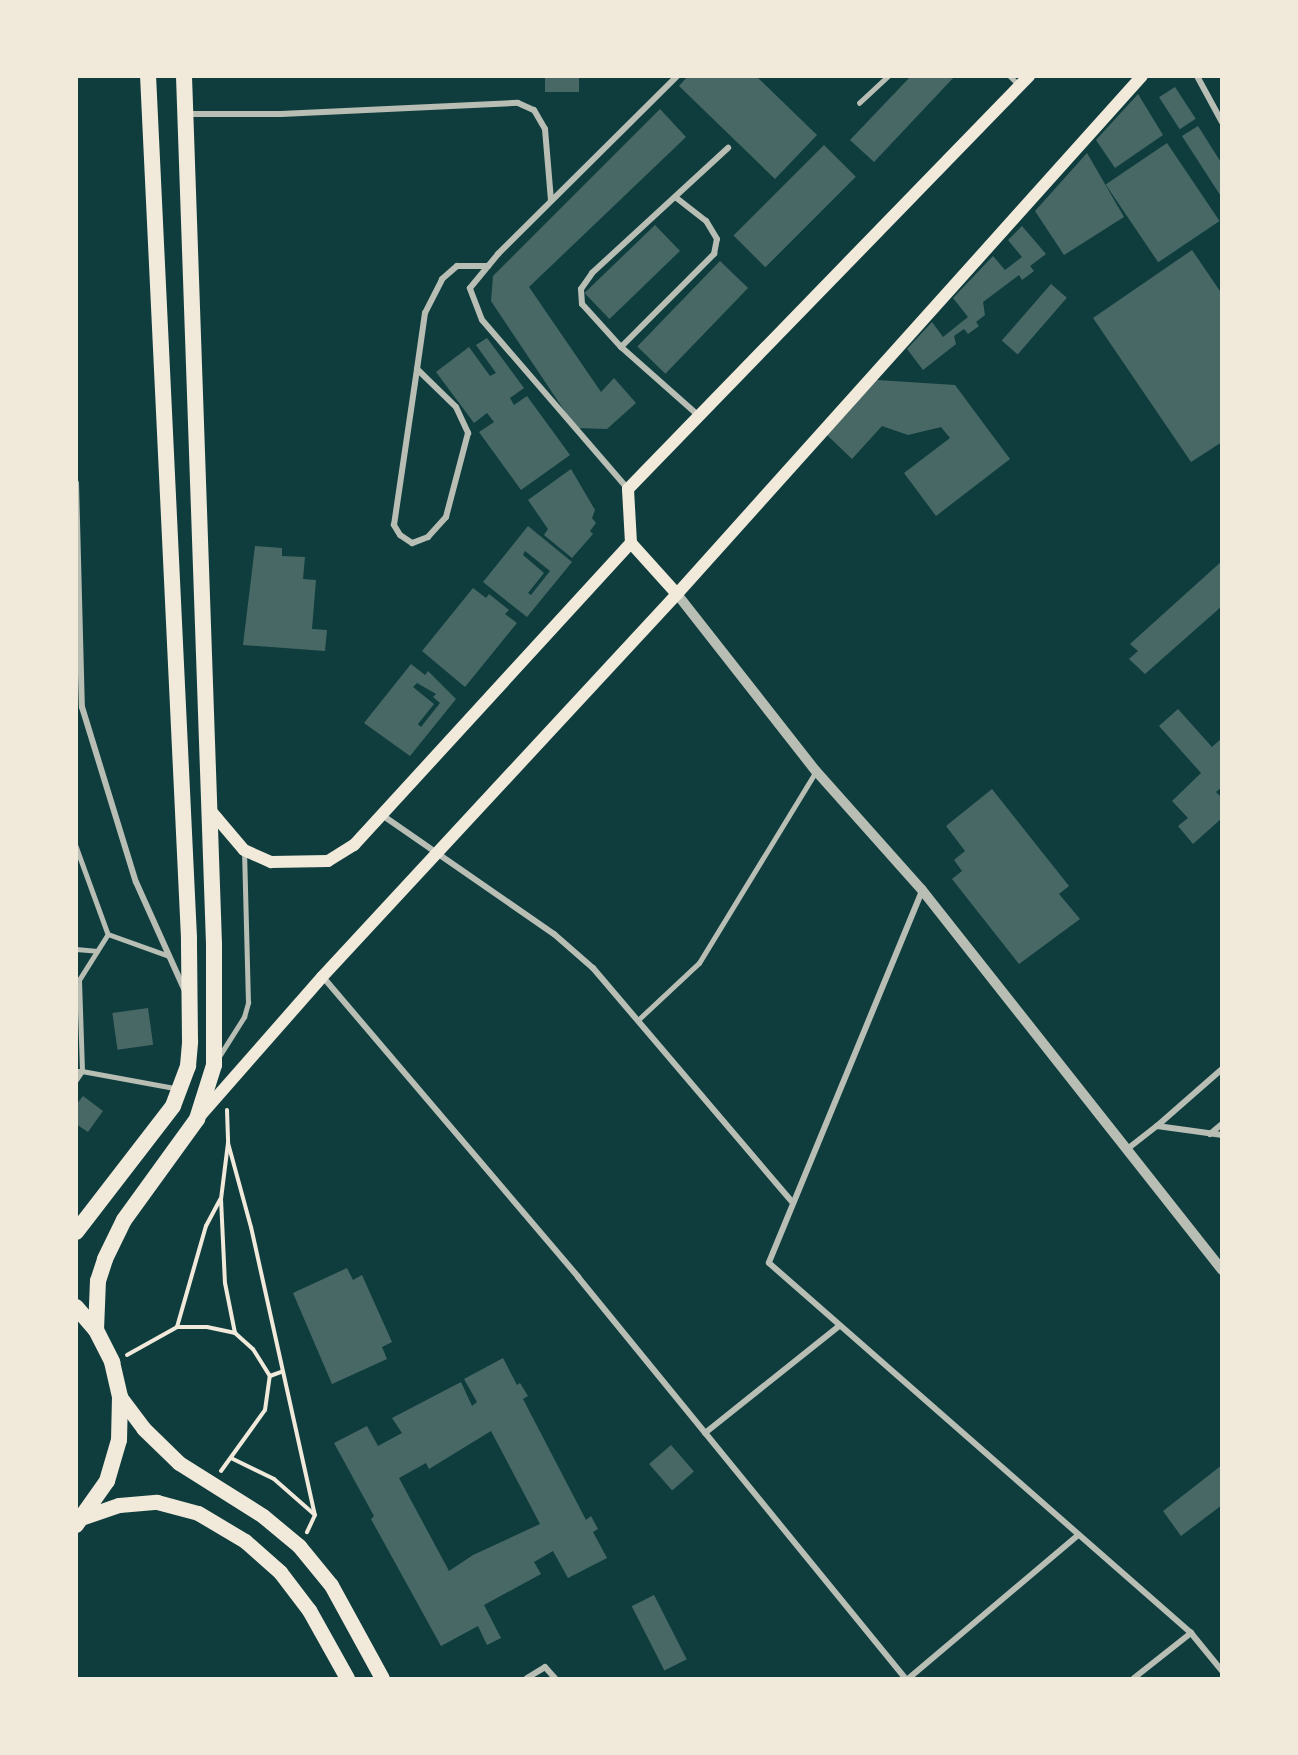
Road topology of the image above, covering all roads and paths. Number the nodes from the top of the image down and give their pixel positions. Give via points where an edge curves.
1 (184, 76) edge
2 (677, 76) edge
3 (888, 76) edge
4 (1010, 76) edge
5 (1142, 76) edge
6 (1197, 76) edge
7 (146, 77) edge
8 (1024, 81) edge
9 (860, 103) dead end
10 (1221, 107) edge
11 (1215, 112) junction
12 (185, 114) junction
13 (1221, 122) edge
14 (728, 148) dead end
15 (675, 197) junction
16 (551, 200) junction
17 (488, 266) junction
18 (621, 346) junction
19 (417, 369) junction
20 (699, 416) junction
21 (76, 483) edge
22 (628, 489) junction
23 (631, 543) junction
24 (677, 594) junction
25 (816, 771) junction
26 (210, 810) junction
27 (382, 815) junction
28 (76, 846) edge
29 (244, 850) junction
30 (435, 853) junction
31 (922, 890) junction
32 (108, 934) junction
33 (76, 949) edge
34 (97, 951) junction
35 (169, 956) junction
36 (322, 977) junction
37 (78, 980) edge
38 (190, 1003) junction
39 (638, 1020) junction
40 (78, 1026) edge
41 (214, 1065) junction
42 (1221, 1069) edge
43 (79, 1071) edge
44 (76, 1080) edge
45 (226, 1088) junction
46 (181, 1089) junction
47 (197, 1119) junction
48 (1221, 1124) edge
49 (1157, 1126) junction
50 (1210, 1134) junction
51 (1221, 1135) edge
52 (228, 1143) junction
53 (1125, 1151) junction
54 (220, 1199) junction
55 (792, 1202) junction
56 (76, 1232) edge
57 (1221, 1270) edge
58 (76, 1307) edge
59 (839, 1326) junction
60 (177, 1327) junction
61 (96, 1330) junction
62 (235, 1334) junction
63 (112, 1362) junction
64 (281, 1372) junction
65 (270, 1376) junction
66 (120, 1397) junction
67 (705, 1433) junction
68 (315, 1515) junction
69 (80, 1521) edge
70 (1077, 1536) junction
71 (299, 1546) junction
72 (1191, 1633) junction
73 (1221, 1671) edge
74 (347, 1678) edge
75 (382, 1678) edge
76 (527, 1678) edge
77 (555, 1678) edge
78 (907, 1678) edge
79 (1134, 1678) edge

1 - 12 highway
2 - 16 street
3 - 9 lane
4 - 8 lane
5 - 24 main road
6 - 11 street
7 - 38 highway
8 - 20 main road
10 - 11 street
11 - 13 street
12 - 16 street via 281,114 518,103 534,110 545,129
12 - 26 highway
14 - 15 street
15 - 18 street via 592,273 581,289 582,304
15 - 18 street via 706,221 717,239 714,254
16 - 17 street
17 - 19 street via 457,266 442,279 425,313
17 - 22 street via 470,288 482,320
18 - 20 street
19 - 19 street via 394,525 400,536 412,543 428,537 446,517 468,433 456,407
20 - 22 main road
21 - 35 street via 82,707 136,882
22 - 23 main road
23 - 24 main road
23 - 27 main road
24 - 25 street
24 - 30 main road
25 - 31 street
25 - 39 lane via 699,963
26 - 29 main road
26 - 41 highway
27 - 29 main road via 354,845 328,861 271,862
27 - 30 street
28 - 32 lane
29 - 41 lane via 247,1010
30 - 36 main road
30 - 39 street via 554,934 593,968
31 - 53 street
31 - 55 street
32 - 34 lane
32 - 35 lane
33 - 34 lane
34 - 37 lane
35 - 38 street
36 - 45 main road
36 - 67 street via 571,1268
37 - 40 lane
38 - 46 highway via 190,1041
39 - 55 street
40 - 43 lane
41 - 47 highway
42 - 49 street
43 - 44 lane
43 - 46 lane
45 - 47 main road
45 - 52 path
46 - 56 highway via 164,1120
47 - 61 highway via 124,1220 105,1259 98,1281
48 - 50 street
49 - 50 street
49 - 53 street
50 - 51 street
52 - 54 path
52 - 64 path via 251,1227
53 - 57 street
54 - 60 path via 206,1226
54 - 62 path via 225,1283
55 - 59 street via 769,1263
58 - 61 highway
59 - 67 street
59 - 70 street
60 - 62 path via 207,1327
60 - 63 path
61 - 63 highway
62 - 65 path via 254,1350
63 - 66 highway
64 - 65 path
64 - 68 path
65 - 68 path via 265,1410 231,1458 274,1479
66 - 69 highway via 119,1440 110,1471
66 - 71 main road via 143,1428 179,1462 263,1516
67 - 78 street
68 - 71 path
69 - 74 main road via 119,1505 157,1502 198,1513 246,1541 280,1572 309,1610
70 - 72 street
70 - 78 street
71 - 75 main road via 331,1585
72 - 73 street
72 - 79 street
76 - 77 street via 545,1666

